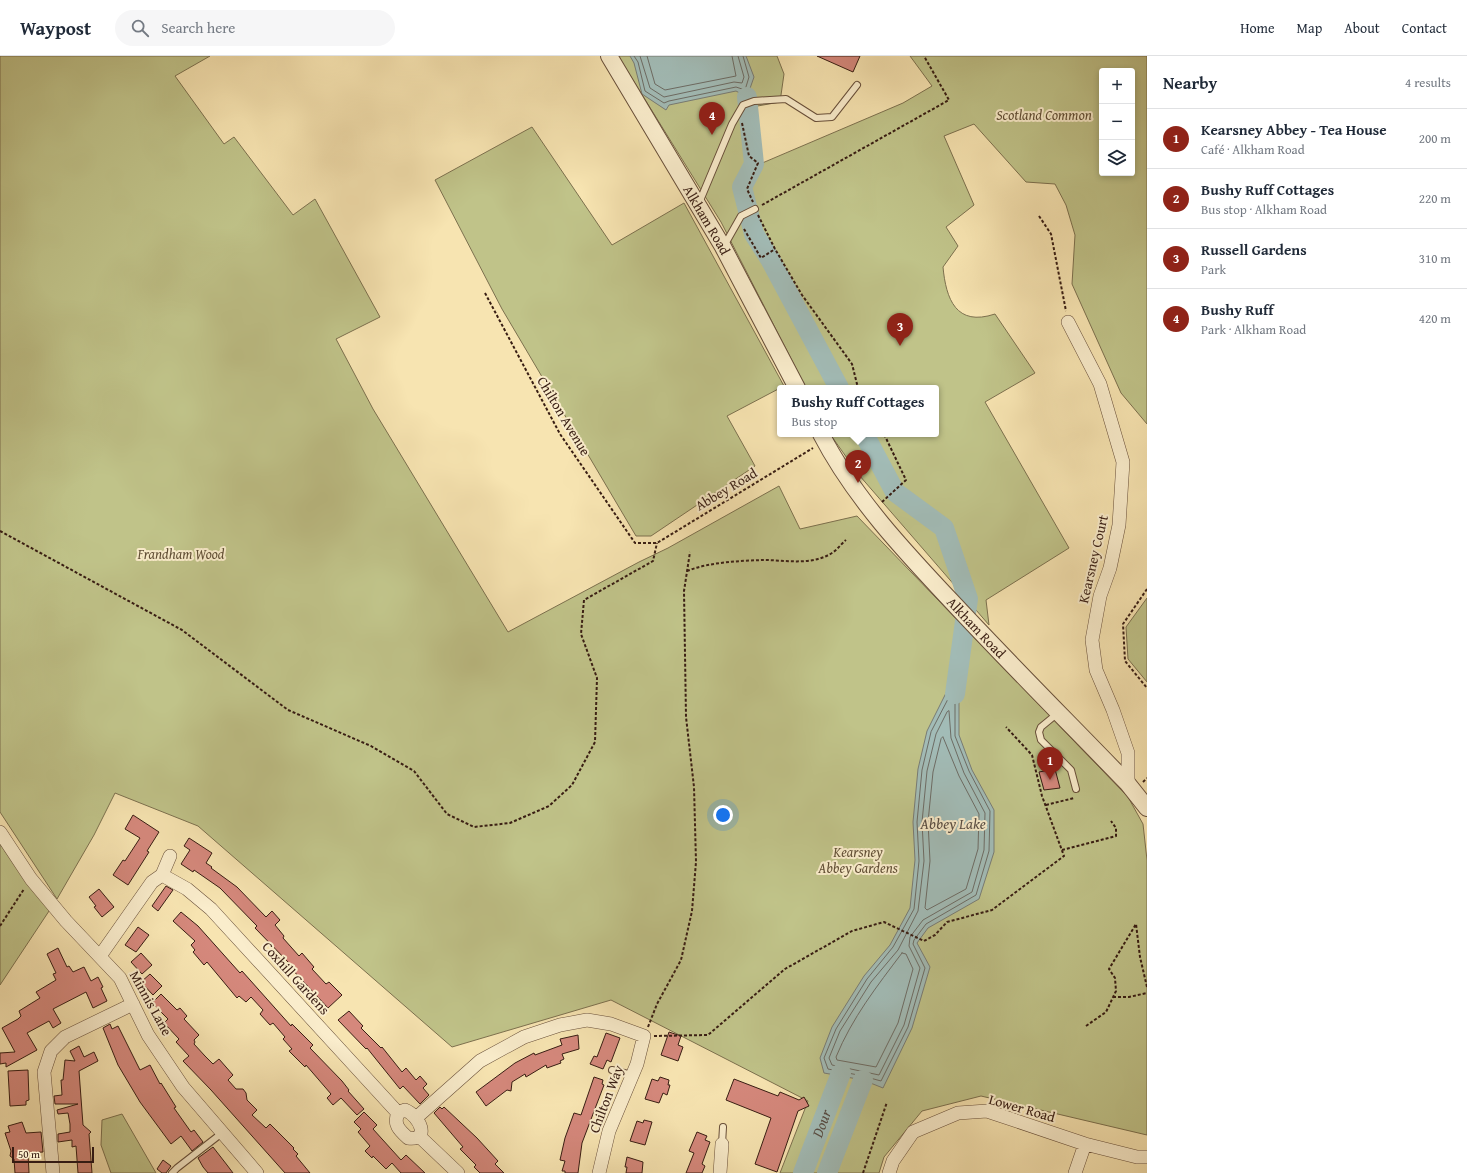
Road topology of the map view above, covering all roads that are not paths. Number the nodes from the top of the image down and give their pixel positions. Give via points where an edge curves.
1 (610, 56) edge
2 (857, 85) dead end
3 (698, 204) junction
4 (755, 209) road end
5 (727, 240) junction
6 (1068, 322) road end
7 (796, 385) edge
8 (823, 438) edge
9 (1059, 712) junction
10 (1128, 784) junction
11 (1076, 789) road end
12 (1147, 808) edge
13 (0, 832) edge
14 (170, 856) dead end
15 (162, 875) junction
16 (100, 956) junction
17 (133, 1004) junction
18 (612, 1070) dead end
19 (632, 1075) junction
20 (398, 1113) junction
21 (417, 1117) junction
22 (723, 1127) dead end
23 (222, 1133) junction
24 (419, 1136) junction
25 (722, 1144) joint
26 (1085, 1144) junction
27 (1147, 1157) edge
28 (53, 1173) edge
29 (172, 1173) edge
30 (257, 1173) edge
31 (458, 1173) edge
32 (599, 1173) edge
33 (720, 1173) edge
34 (889, 1173) edge
35 (1075, 1173) edge

1 - 3 street, Alkham Road
2 - 3 lane via 832,117 816,118 786,99 754,101 741,107
3 - 5 street, Alkham Road
4 - 5 lane via 741,216
5 - 7 street, Alkham Road
6 - 10 street, Kearsney Court via 1100,384 1123,462 1120,525 1110,568 1100,596 1092,640 1096,670 1128,753
8 - 9 street, Alkham Road via 848,479 939,588
9 - 10 street, Alkham Road
9 - 11 lane via 1041,727 1039,732 1041,740 1071,770
10 - 12 street, Alkham Road
13 - 16 street, Minnis Lane via 31,879
14 - 15 street
15 - 16 street via 152,882
15 - 20 street, Coxhill Gardens via 187,889 211,909
16 - 17 street, Minnis Lane via 120,978
17 - 23 street, Minnis Lane via 148,1035 183,1087
17 - 28 street via 65,1037 51,1051 44,1072
18 - 19 lane
19 - 21 street, Chilton Way via 644,1036 612,1024 587,1020 560,1025 524,1037 480,1061
19 - 32 street, Chilton Way via 609,1131
20 - 21 street via 405,1110
20 - 24 street via 396,1124 402,1133 408,1138
21 - 24 street via 422,1130
22 - 25 lane
23 - 29 lane
23 - 30 street, Minnis Lane
24 - 31 street
25 - 33 street
26 - 27 street, Lower Road via 1137,1157
26 - 34 street, Lower Road via 987,1111 958,1113 913,1132 893,1161
26 - 35 street

